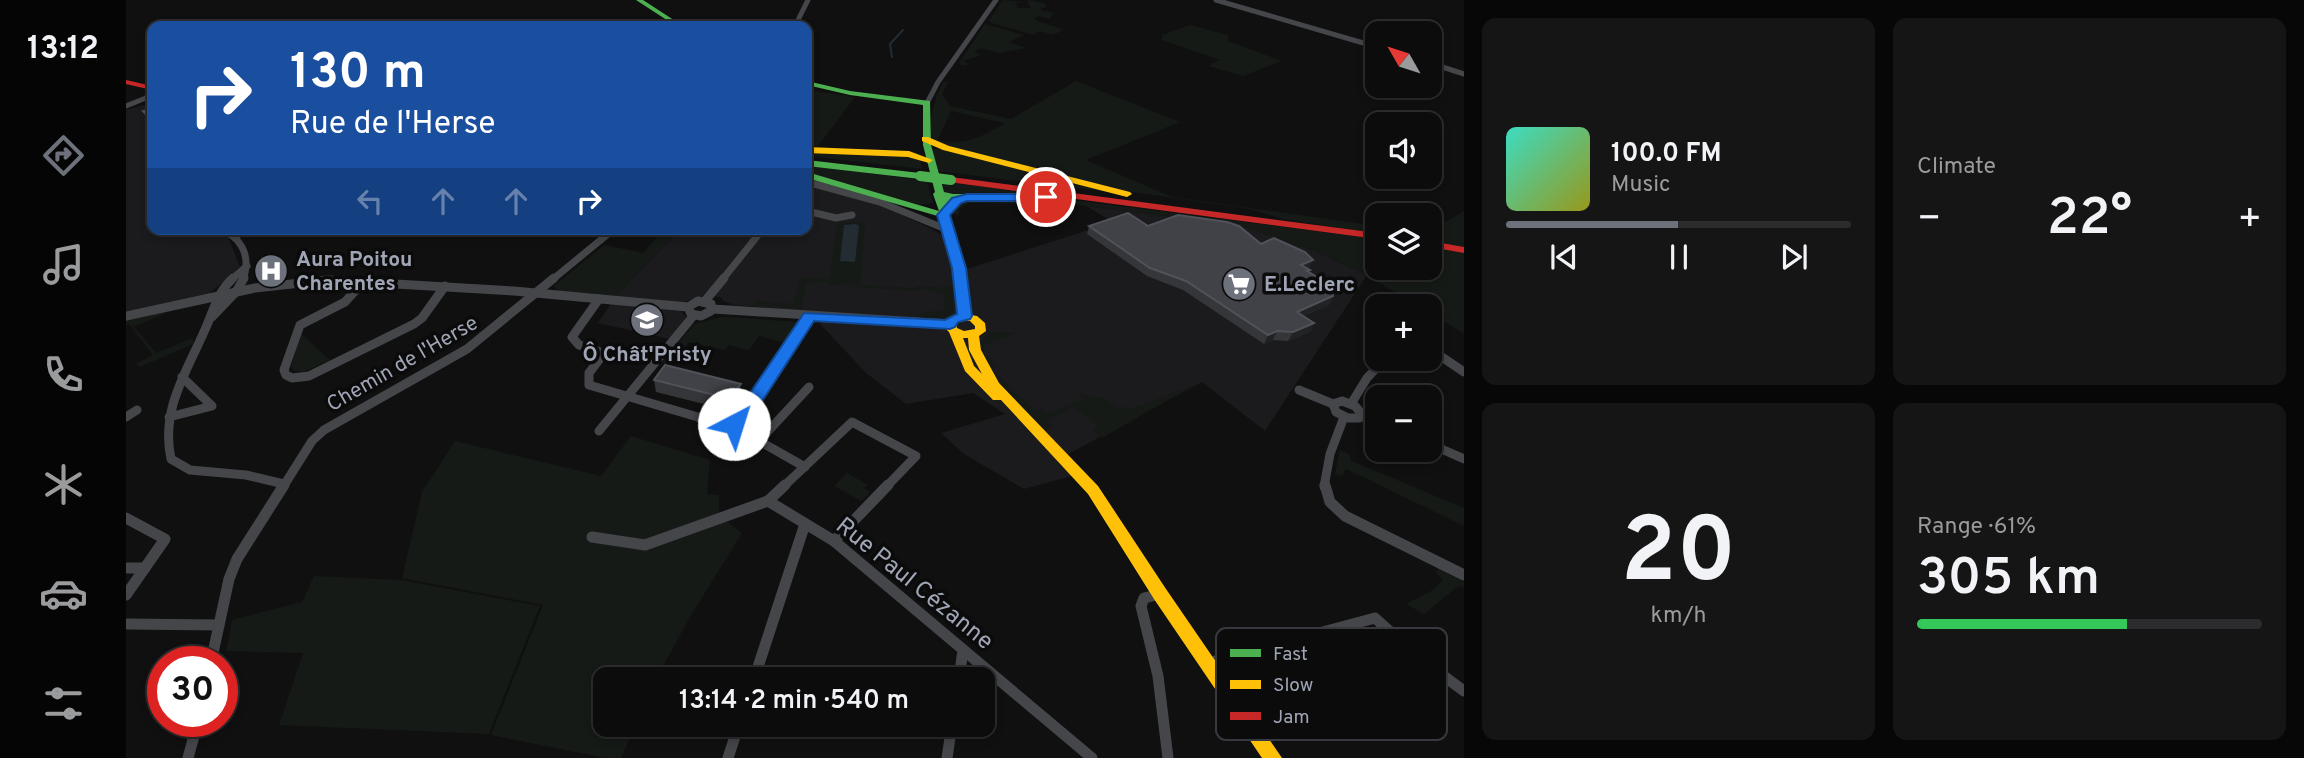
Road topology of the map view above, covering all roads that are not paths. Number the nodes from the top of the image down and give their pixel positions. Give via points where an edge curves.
1 (639, 0) edge
2 (808, 0) edge
3 (996, 0) edge
4 (1216, 0) edge
5 (1232, 0) edge
6 (1223, 2) junction
7 (672, 21) edge
8 (798, 21) edge
9 (1365, 43) edge
10 (1442, 67) edge
11 (1464, 74) edge
12 (126, 80) edge
13 (147, 80) edge
14 (812, 84) edge
15 (147, 88) edge
16 (147, 97) edge
17 (147, 101) edge
18 (927, 103) junction
19 (126, 107) edge
20 (927, 147) junction
21 (812, 150) edge
22 (812, 161) edge
23 (812, 176) edge
24 (950, 177) junction
25 (812, 183) edge
26 (1145, 198) junction
27 (1113, 201) junction
28 (941, 204) junction
29 (812, 212) edge
30 (852, 215) dead end
31 (1274, 221) junction
32 (948, 230) junction
33 (1365, 234) edge
34 (607, 235) edge
35 (758, 235) edge
36 (236, 236) edge
37 (1442, 246) edge
38 (1464, 250) edge
39 (247, 267) junction
40 (364, 281) junction
41 (445, 286) junction
42 (236, 292) junction
43 (538, 293) junction
44 (217, 296) junction
45 (599, 299) junction
46 (705, 301) junction
47 (713, 309) junction
48 (691, 311) junction
49 (126, 316) edge
50 (810, 316) junction
51 (964, 316) junction
52 (208, 321) junction
53 (952, 328) junction
54 (972, 335) junction
55 (1442, 357) edge
56 (1374, 371) edge
57 (1464, 372) edge
58 (182, 377) junction
59 (809, 387) dead end
60 (1299, 390) dead end
61 (626, 398) junction
62 (1333, 404) junction
63 (1351, 404) junction
64 (137, 410) dead end
65 (1022, 416) junction
66 (1361, 416) junction
67 (126, 417) edge
68 (169, 417) junction
69 (1343, 417) junction
70 (1365, 418) edge
71 (599, 431) dead end
72 (1442, 449) edge
73 (1464, 459) edge
74 (805, 467) junction
75 (284, 484) junction
76 (768, 501) junction
77 (126, 518) edge
78 (805, 524) junction
79 (592, 537) dead end
80 (834, 541) junction
81 (126, 568) edge
82 (145, 568) junction
83 (1464, 575) edge
84 (126, 594) edge
85 (1160, 594) junction
86 (126, 624) edge
87 (219, 625) junction
88 (1338, 628) edge
89 (1386, 628) edge
90 (214, 646) edge
91 (963, 650) junction
92 (1216, 661) edge
93 (1208, 663) junction
94 (758, 667) edge
95 (961, 667) edge
96 (1216, 675) edge
97 (1447, 678) edge
98 (1464, 691) edge
99 (194, 737) edge
100 (735, 737) edge
101 (950, 737) edge
102 (1261, 740) edge
103 (188, 758) edge
104 (728, 758) edge
105 (947, 758) edge
106 (1092, 758) edge
107 (1168, 758) edge
108 (1273, 758) edge

1 - 7 main road
2 - 8 street
3 - 18 street
4 - 6 street
5 - 6 street
6 - 9 street
10 - 11 street
12 - 13 main road
12 - 15 main road
14 - 18 main road
16 - 19 street
17 - 19 street
18 - 20 main road
20 - 21 main road via 919,155
20 - 26 main road
20 - 28 main road
22 - 24 main road, bridge
23 - 28 main road via 922,207
24 - 26 main road
24 - 27 main road
25 - 32 street via 880,202
26 - 31 main road
27 - 28 main road via 967,198
27 - 31 main road
28 - 32 main road
29 - 30 street via 836,218
31 - 33 main road
32 - 51 main road via 959,268
34 - 43 street, Chemin de l'Herse
35 - 46 street
36 - 39 street
37 - 38 main road
39 - 42 street
39 - 44 street
40 - 41 street
40 - 41 street via 345,302 300,325 286,375 309,376 414,324
40 - 42 street via 300,282
41 - 43 street
42 - 44 street
42 - 52 street
43 - 45 street
43 - 75 street, Chemin de l'Herse via 467,349 324,430
44 - 49 street
44 - 52 street
45 - 48 street
45 - 61 street via 572,337 601,357 589,373 589,385
46 - 47 street
46 - 48 street via 694,302
47 - 48 street via 705,315
47 - 50 street
48 - 61 street
50 - 53 street
50 - 61 street via 734,424 716,425
51 - 53 main road via 953,319
51 - 54 main road via 981,325
52 - 58 street
53 - 54 main road
53 - 65 main road via 975,375
54 - 65 main road via 989,376
55 - 57 street
56 - 63 street
58 - 68 street
58 - 68 street via 212,406
59 - 74 street via 759,441
60 - 62 street
61 - 71 street
62 - 63 street
62 - 69 street via 1333,410
63 - 66 street
64 - 67 street
65 - 85 main road via 1093,491
66 - 69 street
66 - 70 street
68 - 75 street via 168,451 180,466
69 - 83 street via 1322,488 1325,497 1357,523
72 - 73 street
74 - 76 street
74 - 80 street via 852,422 916,456
75 - 87 street, Chemin de l'Herse via 237,559
76 - 78 street, Rue Paul Cézanne
76 - 79 street via 645,545
77 - 82 street via 165,539
78 - 80 street, Rue Paul Cézanne
78 - 94 street
80 - 91 street, Rue Paul Cézanne
81 - 82 street
82 - 84 street
85 - 93 main road
85 - 107 street via 1144,598 1141,606 1158,676
86 - 87 street
87 - 90 street, Chemin de l'Herse
88 - 89 street via 1375,618
91 - 95 street
91 - 106 street, Rue Paul Cézanne
92 - 93 street
93 - 96 main road
97 - 98 street
99 - 103 street
100 - 104 street
101 - 105 street
102 - 108 main road

